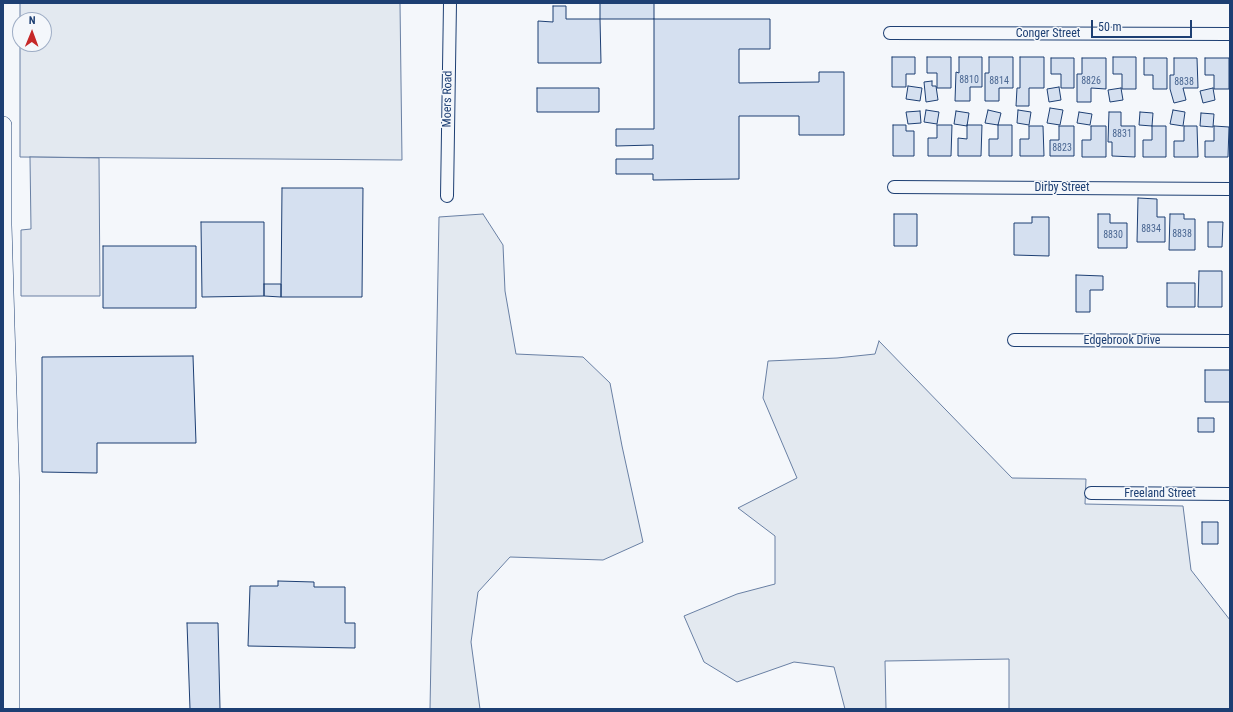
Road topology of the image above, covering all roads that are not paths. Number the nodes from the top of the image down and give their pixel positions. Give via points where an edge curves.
1 (450, 3) edge
2 (890, 33) dead end
3 (1230, 34) edge
4 (3, 125) edge
5 (894, 187) dead end
6 (1230, 188) edge
7 (447, 196) dead end
8 (1014, 340) dead end
9 (1230, 341) edge
10 (1091, 493) dead end
11 (1230, 494) edge
12 (7, 547) edge
13 (11, 709) edge

1 - 7 street, Moers Road
2 - 3 street, Conger Street
4 - 12 main road via 3,224 11,487
5 - 6 street, Dirby Street
8 - 9 street, Edgebrook Drive
10 - 11 street, Freeland Street
12 - 13 main road

